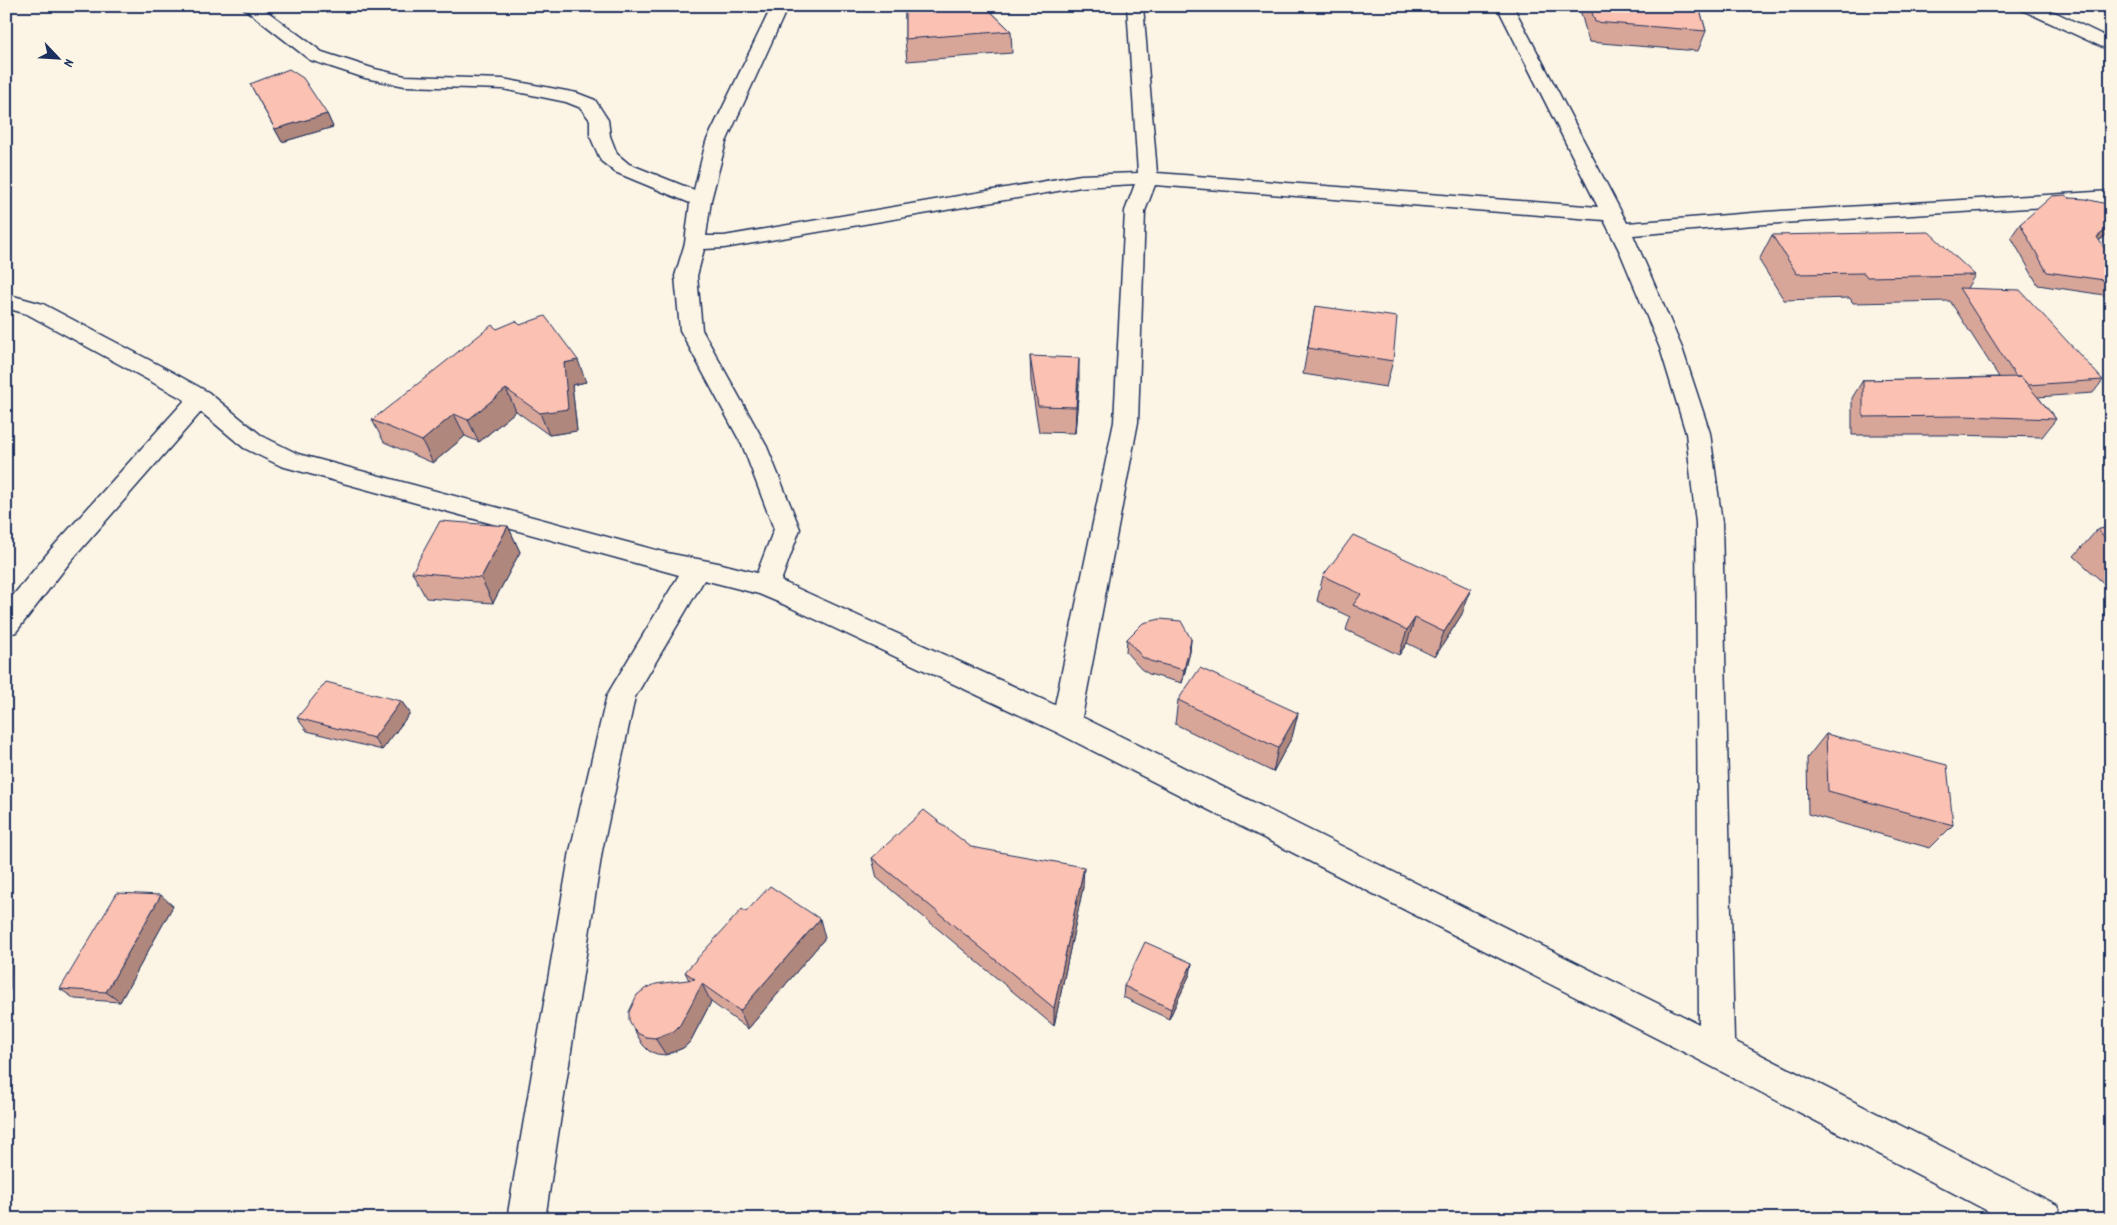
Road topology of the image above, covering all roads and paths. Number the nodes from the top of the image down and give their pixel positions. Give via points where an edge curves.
1 (249, 6) edge
2 (780, 6) edge
3 (1135, 6) edge
4 (1505, 6) edge
5 (2028, 6) edge
6 (2111, 46) edge
7 (1148, 178) junction
8 (2111, 197) edge
9 (701, 200) junction
10 (1616, 222) junction
11 (696, 243) junction
12 (6, 301) edge
13 (200, 398) junction
14 (696, 570) junction
15 (766, 586) junction
16 (6, 624) edge
17 (1066, 723) junction
18 (1717, 1051) junction
19 (526, 1219) edge
20 (2043, 1219) edge

1 - 9 street via 316,56 371,74 405,81 503,84 571,97 588,104 600,120 600,136 608,157 622,168
2 - 9 street via 716,142
3 - 7 street
4 - 10 street
5 - 6 street
7 - 10 street
7 - 11 street via 1081,182 724,242
7 - 17 street via 1135,211 1126,422
8 - 10 street via 1766,218
9 - 11 street
10 - 18 street via 1670,348 1698,433 1709,523
11 - 15 street via 686,276 691,330 755,447 787,529
12 - 13 street via 35,310
13 - 14 street via 253,442 290,460
13 - 16 street via 61,555
14 - 15 street via 718,572
14 - 19 street via 621,695 586,851
15 - 17 street
17 - 18 street
18 - 20 street

